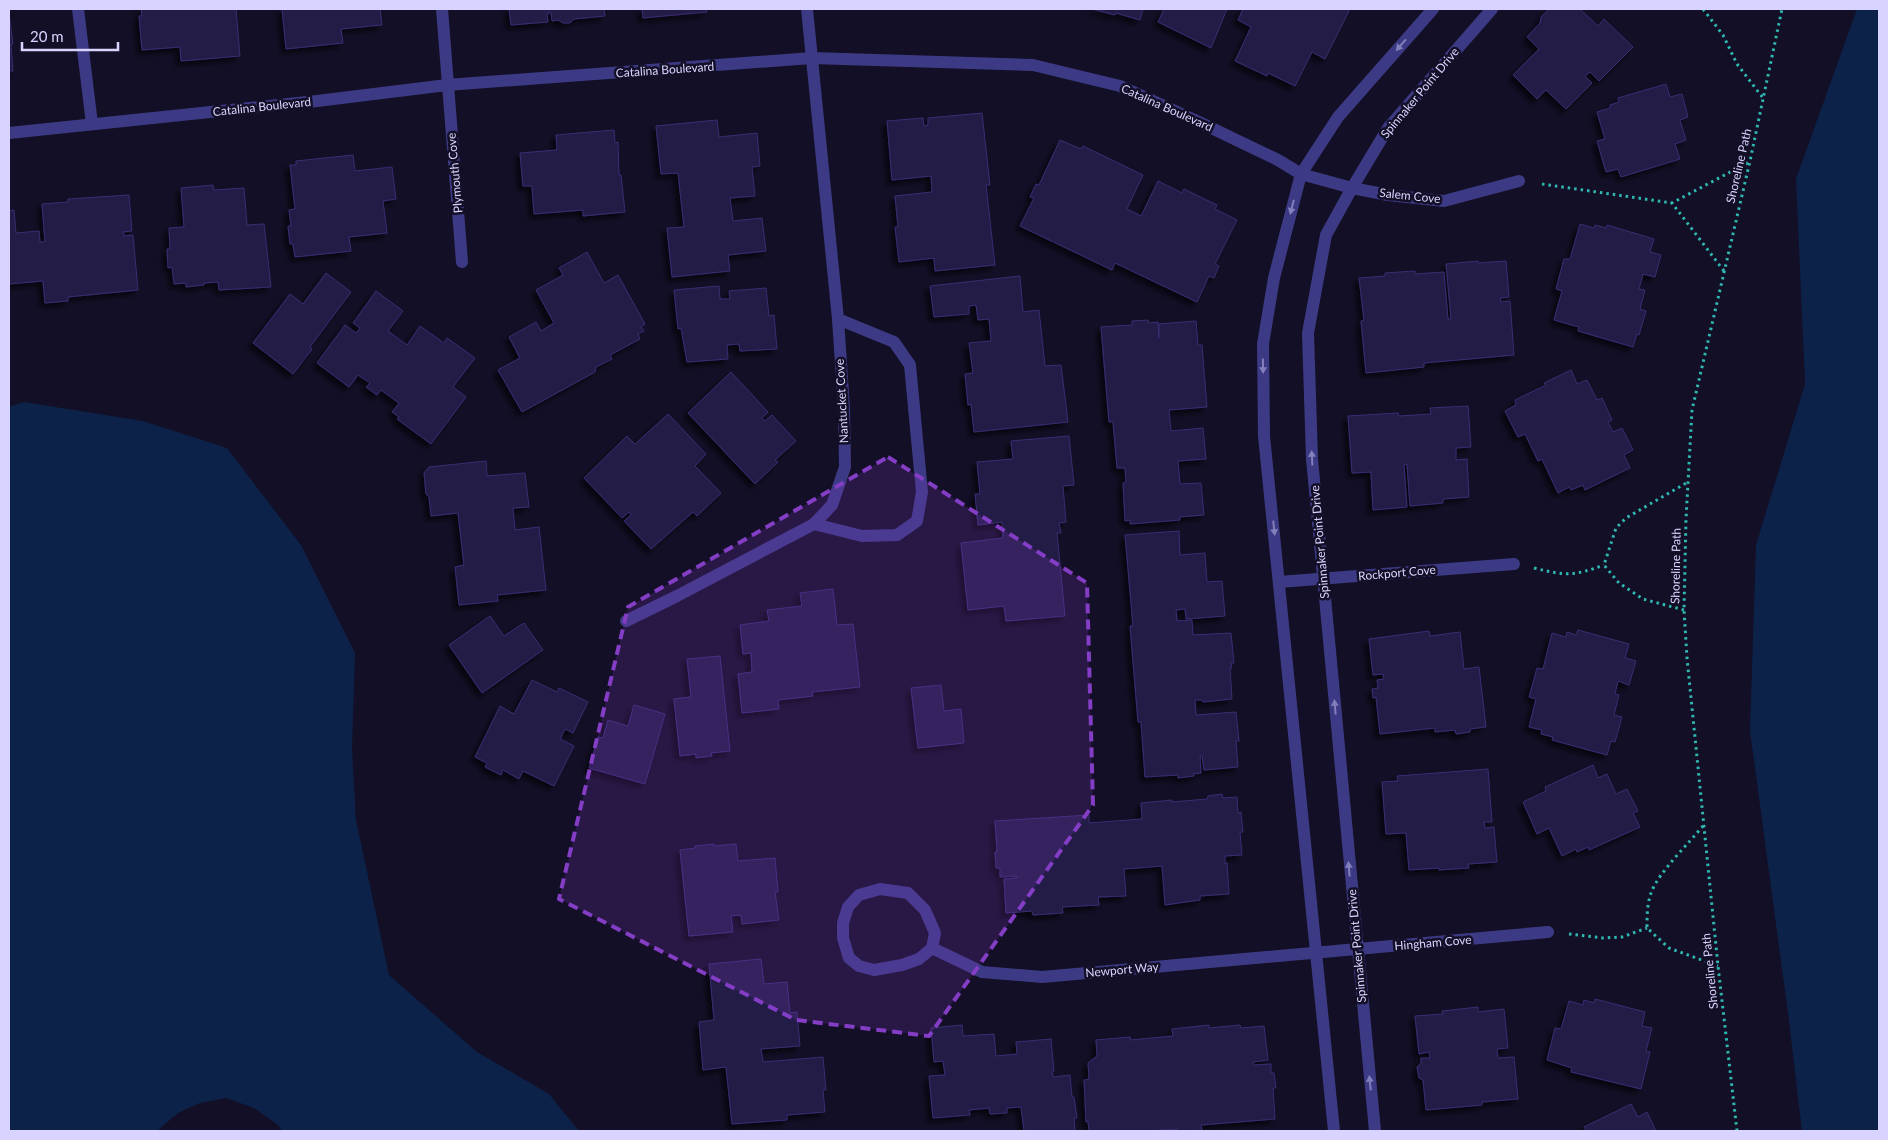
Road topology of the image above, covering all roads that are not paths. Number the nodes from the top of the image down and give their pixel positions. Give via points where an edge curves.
1 (78, 9) edge
2 (442, 9) edge
3 (807, 9) edge
4 (1433, 9) edge
5 (1492, 9) edge
6 (812, 58) junction
7 (448, 85) junction
8 (92, 124) junction
9 (9, 133) edge
10 (1301, 174) junction
11 (1519, 181) road end
12 (1352, 188) junction
13 (462, 262) dead end
14 (838, 319) junction
15 (814, 524) junction
16 (1514, 564) road end
17 (1323, 579) junction
18 (1279, 582) junction
19 (626, 621) dead end
20 (1548, 932) road end
21 (932, 948) junction
22 (1357, 950) junction
23 (1317, 953) junction
24 (1334, 1131) edge
25 (1375, 1131) edge

1 - 8 street
2 - 7 street, Plymouth Cove
3 - 6 street, Nantucket Cove
4 -> 10 street via 1338,117
5 - 12 street, Spinnaker Point Drive via 1388,128
6 - 7 street, Catalina Boulevard
6 - 10 street, Catalina Boulevard via 1034,65 1120,86 1278,160
6 - 14 street, Nantucket Cove
7 - 8 street, Catalina Boulevard
7 - 13 street, Plymouth Cove
8 - 9 street, Catalina Boulevard
10 - 12 street, Salem Cove
10 -> 18 street via 1274,278 1262,344 1264,436
11 - 12 street, Salem Cove via 1444,201
17 -> 12 street, Spinnaker Point Drive via 1312,459 1308,333 1326,235
14 - 15 street, Nantucket Cove via 845,467 832,505
14 - 15 street via 894,342 910,365 922,492 917,521 897,536 862,536
15 - 19 street, Nantucket Cove
16 - 17 street, Rockport Cove
17 - 18 street, Rockport Cove
22 -> 17 street, Spinnaker Point Drive
18 - 23 street
20 - 22 street, Hingham Cove
21 - 21 street via 919,959 902,965 874,970 859,966 849,958 842,938 848,907 859,895 880,889 908,893 925,910 935,933
21 - 23 street, Newport Way via 982,972 1042,977
22 - 23 street, Hingham Cove
25 -> 22 street, Spinnaker Point Drive
23 - 24 street

